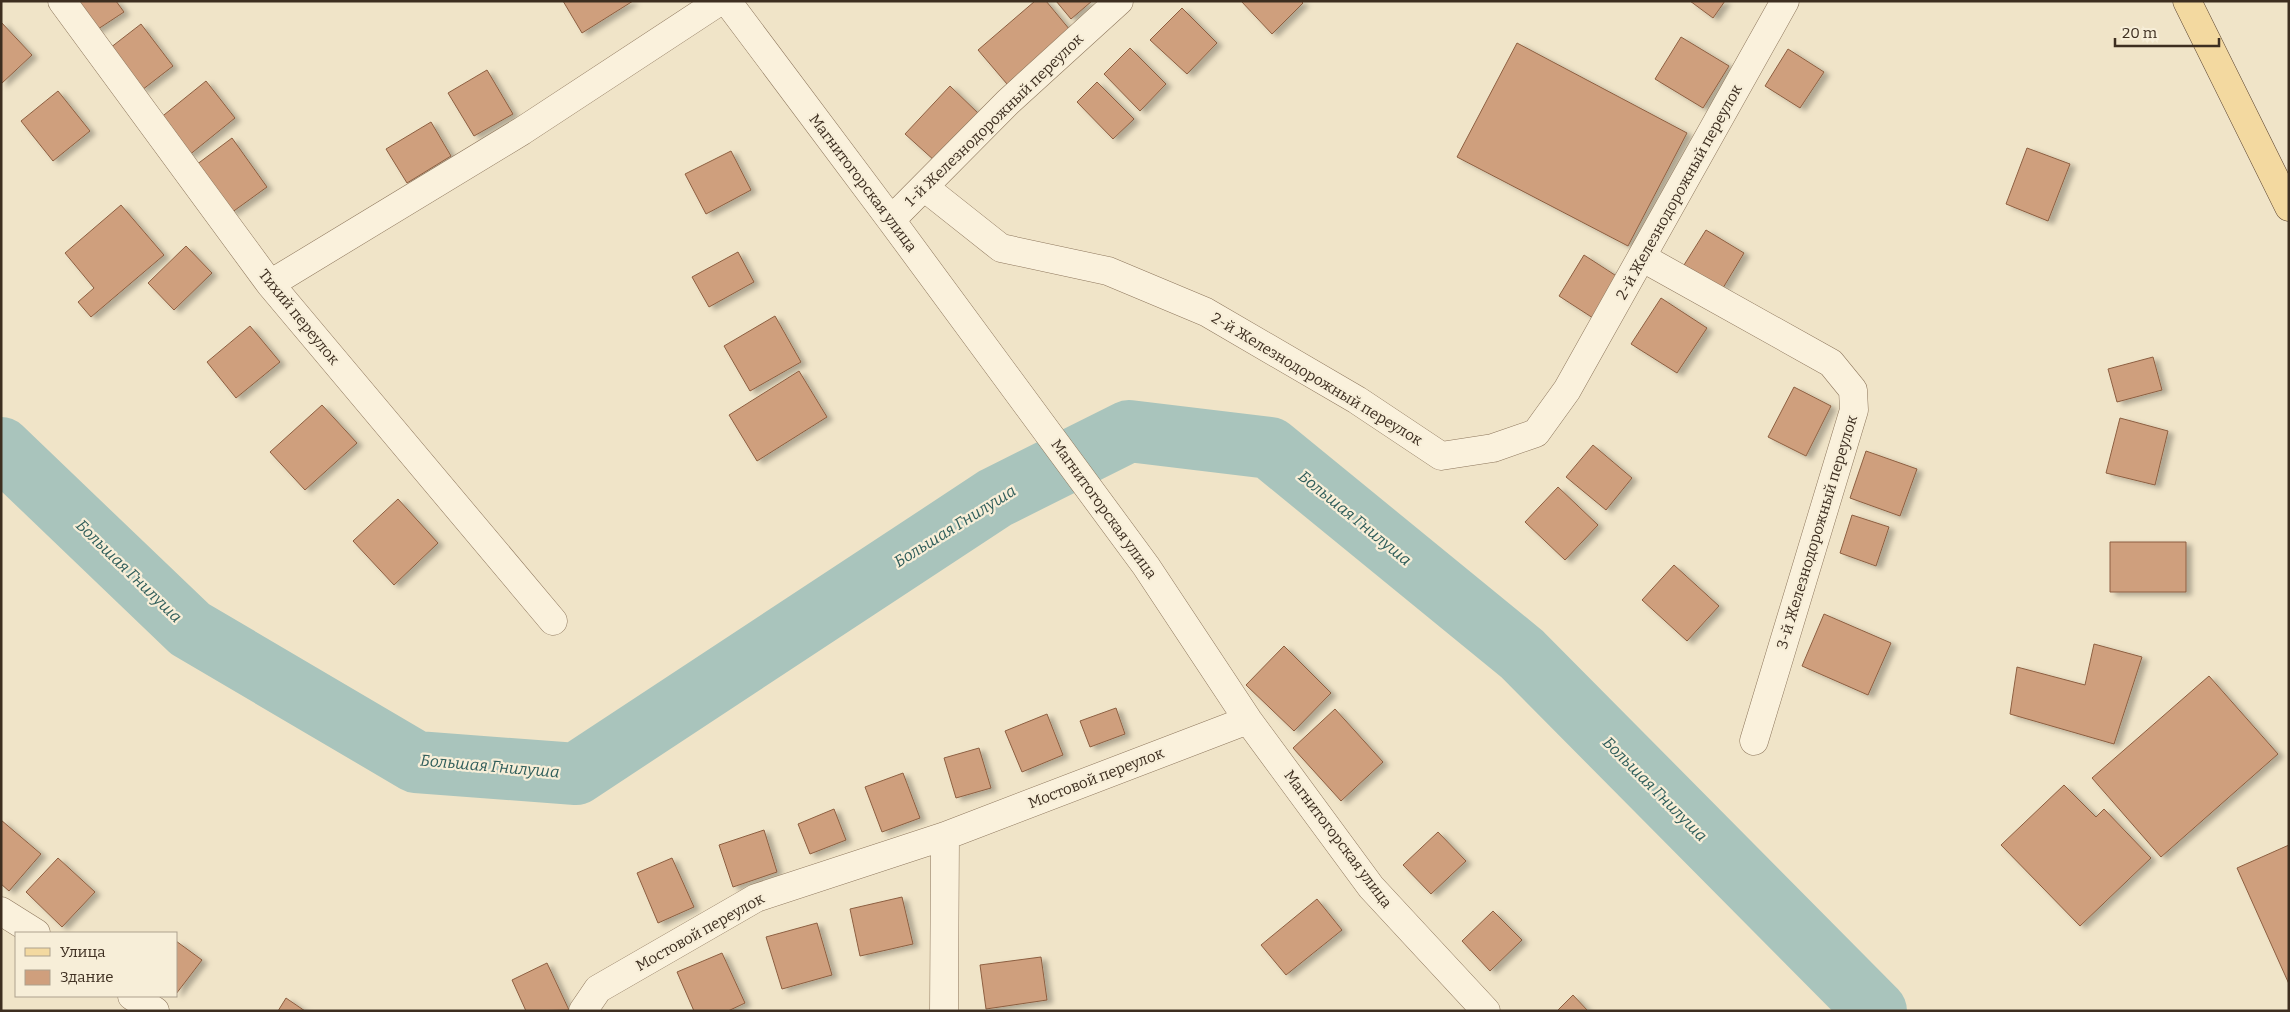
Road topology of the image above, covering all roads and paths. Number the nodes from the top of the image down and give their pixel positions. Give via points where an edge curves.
1 (62, 1) edge
2 (720, 1) edge
3 (726, 1) edge
4 (1119, 1) edge
5 (1786, 1) edge
6 (2188, 1) edge
7 (924, 187) junction
8 (2289, 207) edge
9 (891, 220) junction
10 (1643, 258) junction
11 (270, 284) junction
12 (553, 621) dead end
13 (1248, 720) junction
14 (1754, 741) dead end
15 (945, 836) junction
16 (1, 911) edge
17 (34, 932) edge
18 (134, 997) edge
19 (155, 1011) edge
20 (583, 1011) edge
21 (944, 1011) edge
22 (1486, 1011) edge

1 - 11 street, Тихий переулок
2 - 11 street via 522,131
3 - 9 street, Магнитогорская улица
4 - 7 street, 1-й Железнодорожный переулок via 1008,102
5 - 10 street, 2-й Железнодорожный переулок
6 - 8 main road
7 - 9 street, 1-й Железнодорожный переулок
7 - 10 street, 2-й Железнодорожный переулок via 1001,248 1108,271 1206,312 1357,400 1441,456 1493,448 1536,433 1567,390
9 - 13 street, Магнитогорская улица via 1146,566
10 - 14 street, 3-й Железнодорожный переулок via 1831,363 1853,390 1854,410
11 - 12 street, Тихий переулок
13 - 15 street, Мостовой переулок
13 - 22 street, Магнитогорская улица via 1371,887
15 - 20 street, Мостовой переулок via 756,898 598,988
15 - 21 street
16 - 17 street
18 - 19 street

